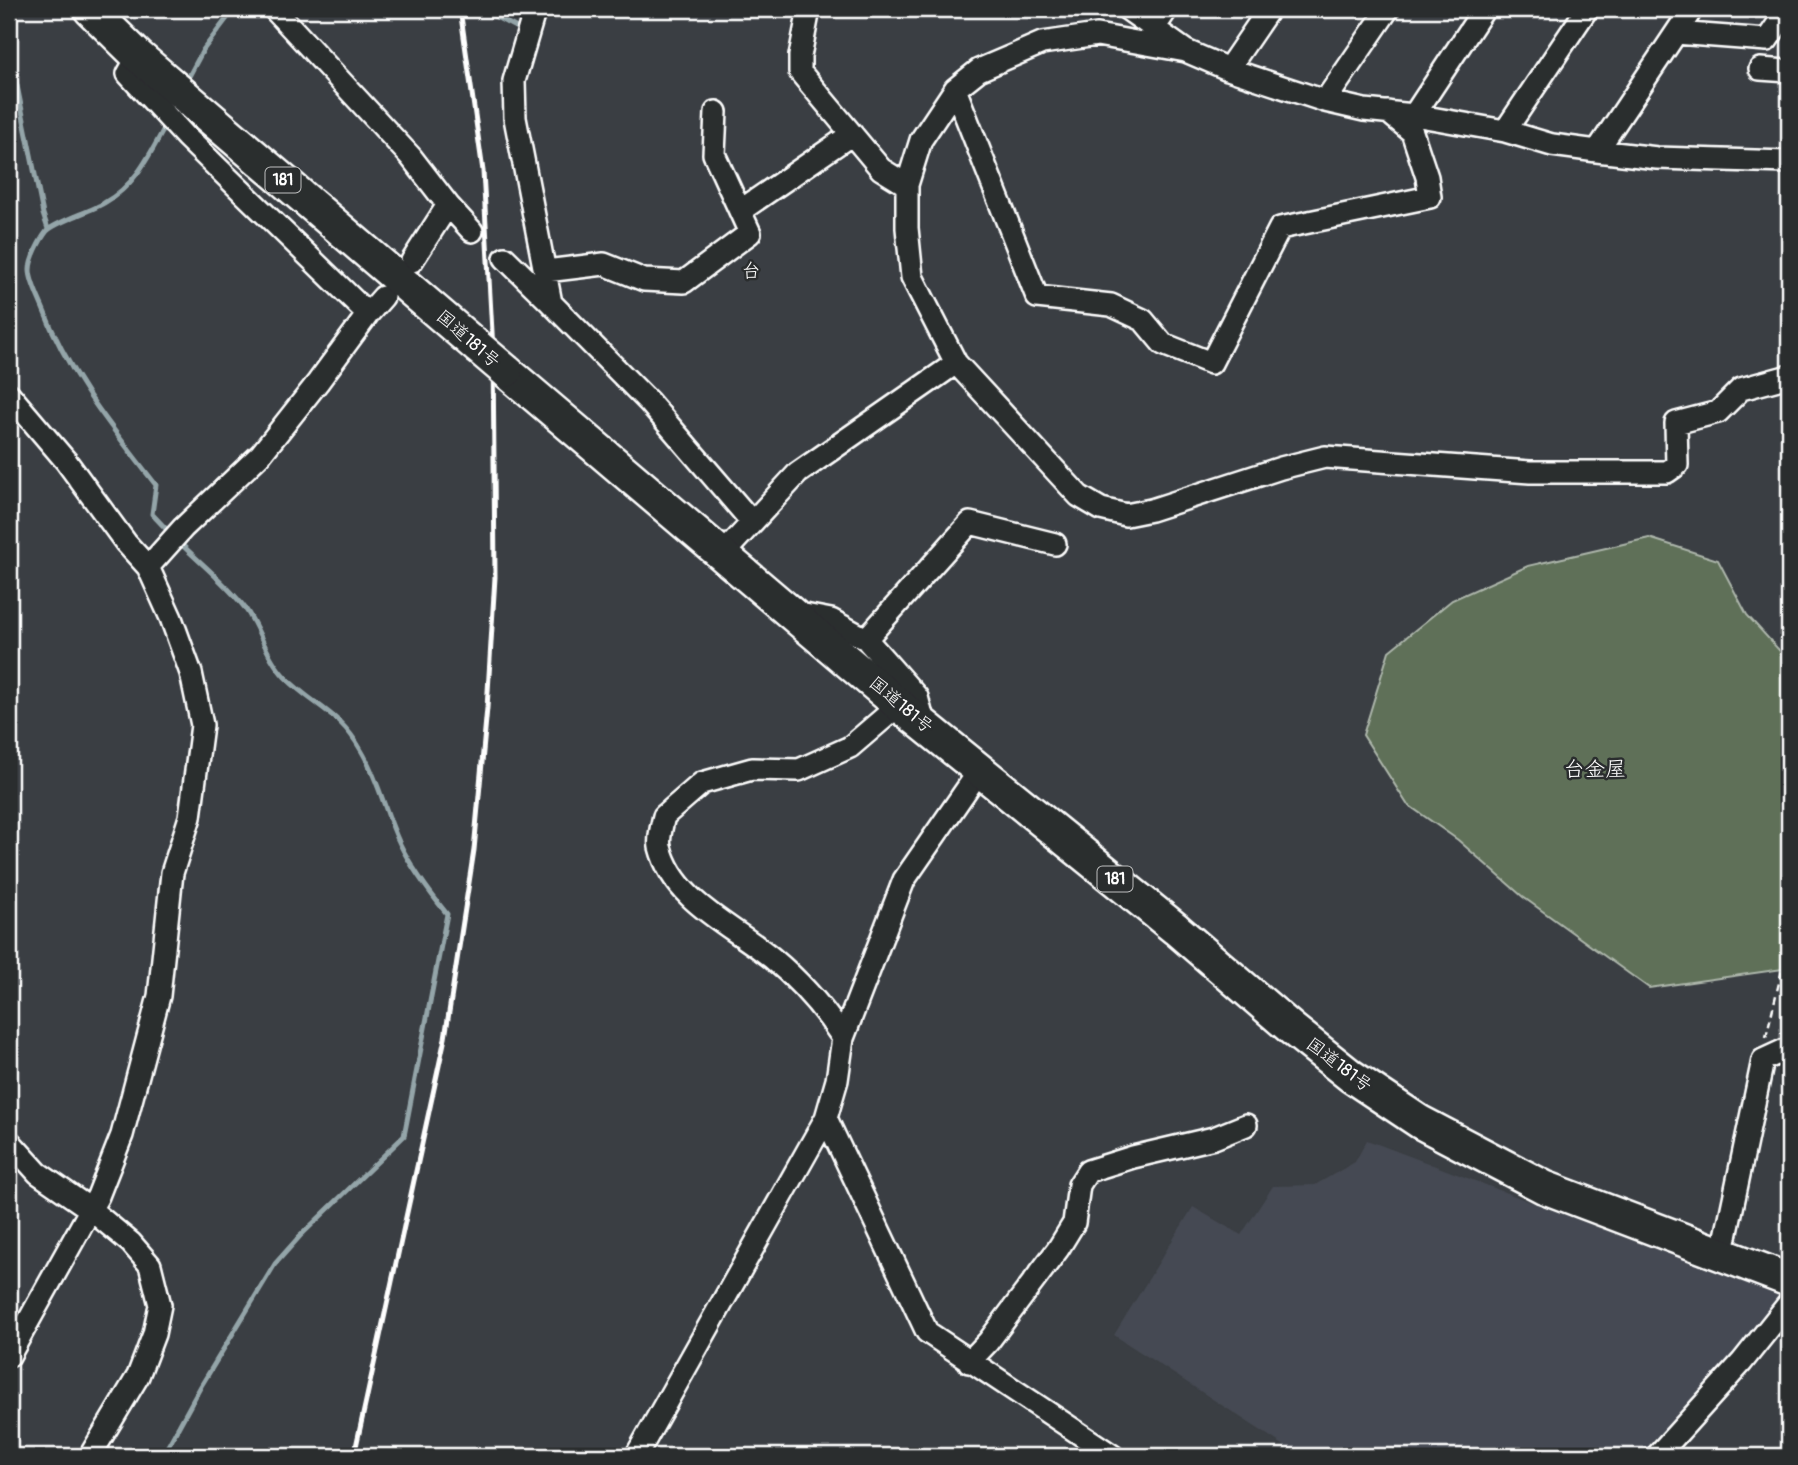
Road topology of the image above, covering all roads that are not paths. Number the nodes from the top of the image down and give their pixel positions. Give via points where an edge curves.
1 (90, 9) edge
2 (274, 9) edge
3 (535, 9) edge
4 (809, 9) edge
5 (1128, 9) edge
6 (1167, 9) edge
7 (1269, 9) edge
8 (1388, 9) edge
9 (1484, 9) edge
10 (1587, 9) edge
11 (1692, 9) edge
12 (1788, 9) edge
13 (1154, 28) junction
14 (1676, 33) junction
15 (1186, 51) junction
16 (138, 56) junction
17 (1228, 69) junction
18 (1760, 69) dead end
19 (1789, 71) edge
20 (955, 89) junction
21 (1325, 101) junction
22 (716, 112) dead end
23 (1388, 112) junction
24 (1414, 115) junction
25 (1505, 131) junction
26 (852, 134) junction
27 (1597, 151) junction
28 (1789, 162) edge
29 (906, 185) junction
30 (448, 205) junction
31 (740, 211) junction
32 (471, 231) dead end
33 (505, 258) dead end
34 (412, 261) dead end
35 (546, 271) junction
36 (383, 297) dead end
37 (551, 303) junction
38 (368, 314) junction
39 (956, 363) junction
40 (1789, 376) edge
41 (9, 394) edge
42 (752, 522) junction
43 (1055, 544) dead end
44 (723, 554) junction
45 (148, 567) junction
46 (792, 613) junction
47 (866, 639) junction
48 (899, 705) junction
49 (924, 724) junction
50 (980, 770) junction
51 (843, 1038) junction
52 (1789, 1048) edge
53 (827, 1118) junction
54 (1246, 1125) dead end
55 (9, 1141) edge
56 (90, 1209) junction
57 (1722, 1256) junction
58 (1789, 1280) edge
59 (1789, 1303) edge
60 (9, 1356) edge
61 (970, 1362) junction
62 (90, 1456) edge
63 (636, 1456) edge
64 (1113, 1456) edge
65 (1657, 1456) edge

1 - 16 highway, 国道181号 / 181
2 - 30 street via 411,157
3 - 35 street via 514,81 514,118
4 - 26 street via 800,72
5 - 13 street
6 - 13 street
7 - 17 street
8 - 21 street
9 - 24 street
10 - 25 street
11 - 14 street
12 - 14 street via 1767,40
13 - 15 street
14 - 27 street
15 - 17 street
15 - 20 street via 1097,35 1042,43 979,70
16 - 38 street via 128,74 186,137
16 - 44 highway, 国道181号 / 181, bridge
17 - 21 street
18 - 19 street
20 - 23 street via 1037,297 1111,305 1143,320 1163,344 1211,363 1280,228 1430,197 1412,132
20 - 29 street via 921,140
21 - 23 street
22 - 31 street via 714,154
23 - 24 street
24 - 25 street
25 - 27 street via 1552,145
26 - 29 street via 881,169
26 - 31 street
27 - 28 street via 1657,158
29 - 39 street via 912,277
30 - 32 street
30 - 34 street
31 - 35 street via 750,233 684,282 644,280 604,264
33 - 37 street
35 - 37 street
36 - 38 street
37 - 42 street via 649,402
38 - 45 street via 261,454
39 - 40 street via 1079,496 1101,509 1126,515 1325,457 1531,472 1667,472 1677,465 1676,423 1718,412 1741,389
39 - 42 street via 798,473
41 - 45 street
42 - 44 street
43 - 47 street via 970,523
44 - 46 highway, 国道181号 / 181
45 - 56 street via 191,673 202,725 200,753 190,817 173,873 159,996 122,1135
46 - 47 street via 831,620
46 - 48 highway, 国道181号 / 181
47 - 49 street via 917,697
48 - 49 highway, 国道181号 / 181
48 - 51 street via 850,747 799,770 752,769 702,783 664,816 659,845 674,878 697,905 793,977 821,1004
49 - 50 highway, 国道181号 / 181
50 - 51 street via 904,880
50 - 57 highway, 国道181号 / 181 via 1292,1029 1408,1115 1544,1187
51 - 53 street
52 - 57 street via 1763,1060
53 - 61 street via 927,1332
53 - 63 street
54 - 61 street via 1214,1138 1088,1171 1079,1185 1074,1223 1058,1250
55 - 56 street via 38,1173
56 - 60 street
56 - 62 street via 150,1265 160,1305 138,1376
57 - 58 highway, 国道181号 / 181
59 - 65 street
61 - 64 street

